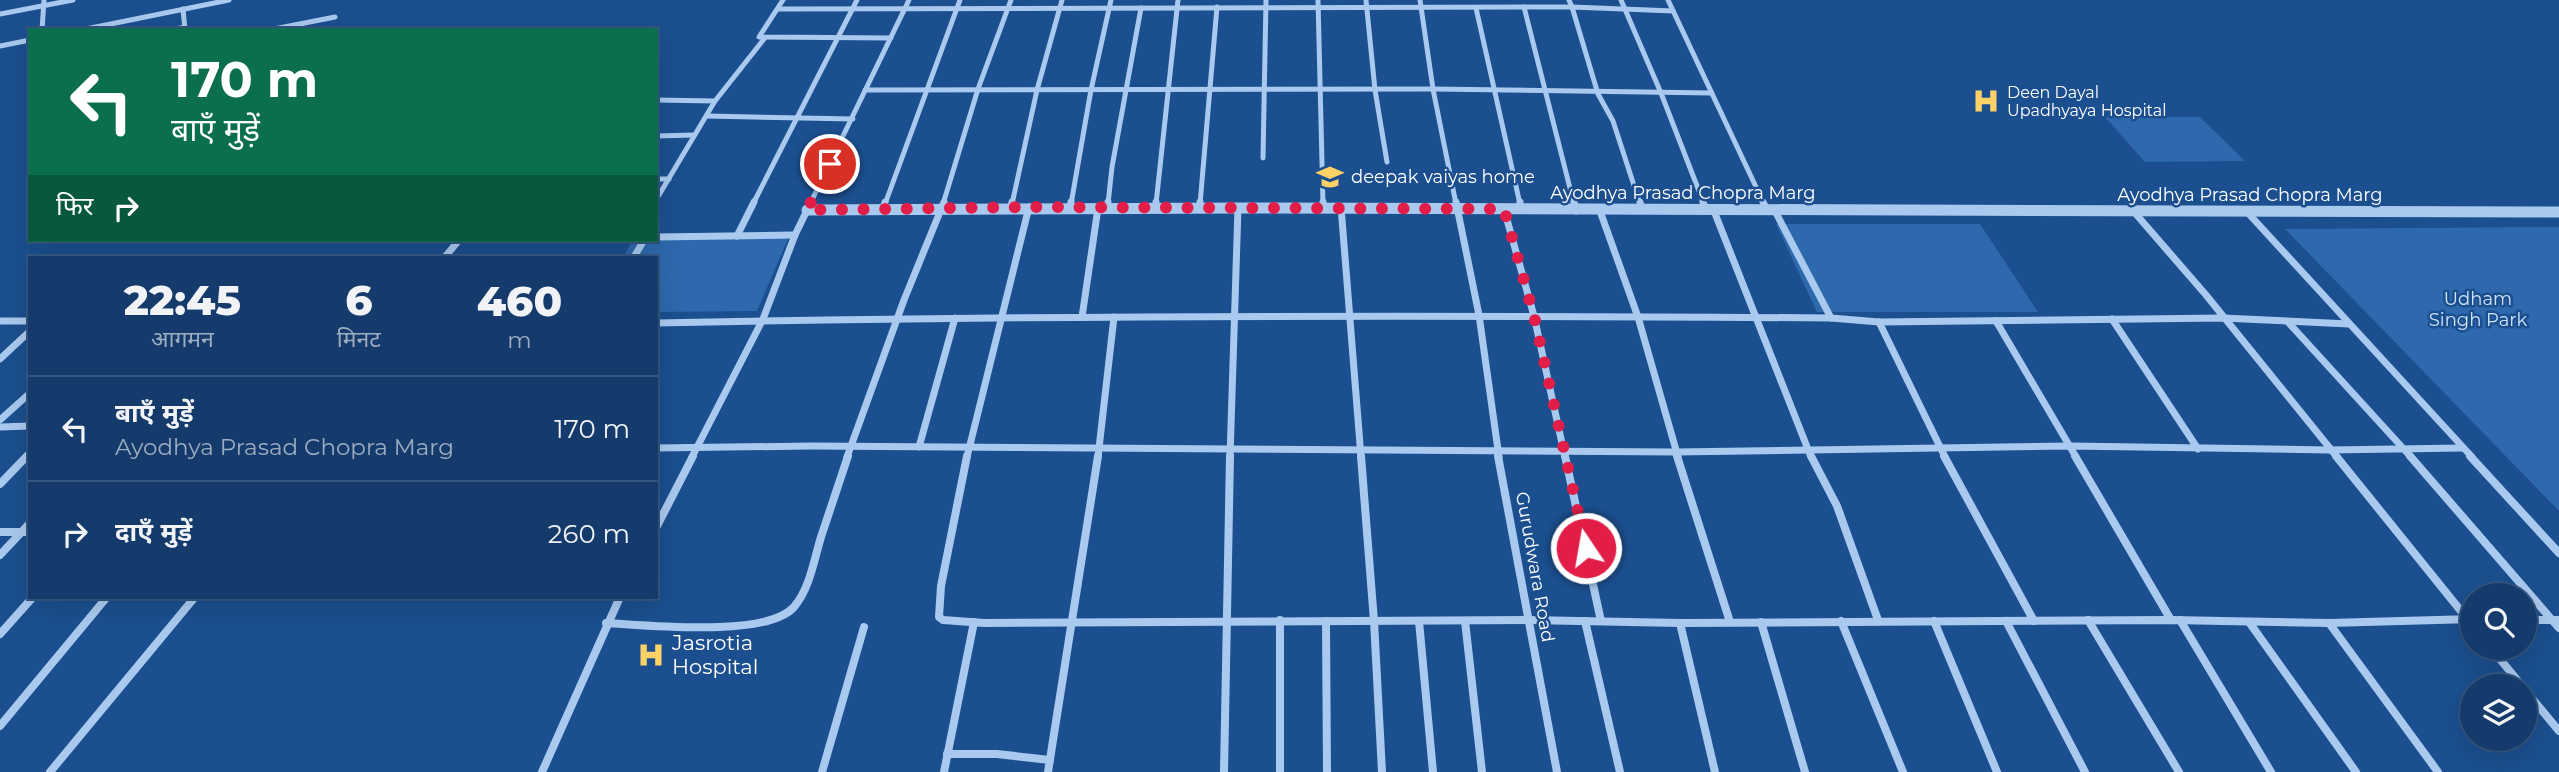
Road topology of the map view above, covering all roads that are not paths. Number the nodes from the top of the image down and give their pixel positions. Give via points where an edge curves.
1 (73, 0) edge
2 (229, 0) edge
3 (783, 0) edge
4 (818, 0) edge
5 (857, 0) edge
6 (909, 0) edge
7 (960, 0) edge
8 (1011, 0) edge
9 (1062, 0) edge
10 (1111, 0) edge
11 (1266, 0) edge
12 (1318, 0) edge
13 (1366, 0) edge
14 (1420, 0) edge
15 (1621, 0) edge
16 (1668, 0) edge
17 (44, 3) edge
18 (1178, 3) edge
19 (1570, 3) edge
20 (1217, 7) junction
21 (1524, 7) junction
22 (853, 8) junction
23 (906, 8) junction
24 (957, 8) junction
25 (1008, 8) junction
26 (1059, 8) junction
27 (1141, 8) junction
28 (1266, 8) junction
29 (1318, 8) junction
30 (1367, 8) junction
31 (1421, 8) junction
32 (1476, 8) junction
33 (183, 9) junction
34 (778, 9) junction
35 (814, 9) junction
36 (1109, 9) junction
37 (1625, 9) junction
38 (1673, 11) junction
39 (0, 14) edge
40 (335, 17) dead end
41 (42, 28) edge
42 (91, 28) edge
43 (185, 28) edge
44 (279, 28) edge
45 (837, 38) junction
46 (891, 38) junction
47 (764, 39) junction
48 (28, 40) edge
49 (0, 46) edge
50 (978, 89) junction
51 (1433, 89) junction
52 (865, 90) junction
53 (928, 90) junction
54 (1037, 90) junction
55 (1091, 90) junction
56 (1375, 90) junction
57 (1127, 91) junction
58 (1168, 91) junction
59 (1212, 91) junction
60 (1264, 91) junction
61 (1318, 91) junction
62 (1496, 91) junction
63 (1546, 92) junction
64 (1598, 93) junction
65 (1661, 93) junction
66 (1712, 93) junction
67 (658, 100) edge
68 (715, 101) junction
69 (707, 116) junction
70 (799, 118) junction
71 (853, 119) junction
72 (694, 135) junction
73 (658, 136) edge
74 (1263, 158) dead end
75 (1387, 162) dead end
76 (658, 179) edge
77 (669, 179) junction
78 (658, 197) edge
79 (1029, 207) junction
80 (1070, 207) junction
81 (1103, 207) junction
82 (1156, 207) junction
83 (1200, 207) junction
84 (1322, 207) junction
85 (1341, 207) junction
86 (1458, 207) junction
87 (942, 208) junction
88 (1011, 208) junction
89 (1238, 208) junction
90 (883, 209) junction
91 (1504, 209) junction
92 (807, 210) junction
93 (1520, 211) junction
94 (1576, 211) junction
95 (1600, 211) junction
96 (1642, 211) junction
97 (1710, 211) junction
98 (1771, 211) junction
99 (2559, 212) edge
100 (2135, 213) junction
101 (2248, 213) junction
102 (795, 235) junction
103 (737, 236) junction
104 (658, 237) edge
105 (456, 242) edge
106 (446, 256) edge
107 (1348, 314) junction
108 (1479, 315) junction
109 (1003, 316) junction
110 (1534, 316) junction
111 (1082, 317) junction
112 (1114, 317) junction
113 (1233, 317) junction
114 (1639, 317) junction
115 (896, 318) junction
116 (955, 318) junction
117 (1757, 318) junction
118 (1831, 318) junction
119 (2223, 318) junction
120 (763, 319) junction
121 (2112, 319) junction
122 (0, 321) edge
123 (28, 321) edge
124 (1996, 321) junction
125 (1879, 322) junction
126 (2287, 322) junction
127 (658, 323) edge
128 (2349, 324) junction
129 (28, 333) edge
130 (0, 359) edge
131 (28, 395) edge
132 (0, 420) edge
133 (28, 426) edge
134 (0, 427) edge
135 (850, 446) junction
136 (2071, 446) junction
137 (698, 447) junction
138 (919, 447) junction
139 (1099, 447) junction
140 (1231, 447) junction
141 (658, 448) edge
142 (969, 448) junction
143 (1940, 448) junction
144 (2462, 448) junction
145 (1497, 449) junction
146 (1807, 449) junction
147 (2198, 449) junction
148 (2404, 449) junction
149 (1359, 450) junction
150 (1565, 450) junction
151 (2329, 450) junction
152 (1676, 452) junction
153 (28, 455) edge
154 (0, 484) edge
155 (658, 524) edge
156 (0, 532) edge
157 (26, 532) edge
158 (2559, 553) edge
159 (0, 555) edge
160 (31, 599) edge
161 (105, 599) edge
162 (193, 599) edge
163 (619, 599) edge
164 (2460, 609) edge
165 (1280, 620) junction
166 (1528, 620) junction
167 (1878, 620) junction
168 (2088, 620) junction
169 (2175, 620) junction
170 (2537, 620) edge
171 (2556, 620) edge
172 (1226, 621) junction
173 (1326, 621) junction
174 (1374, 621) junction
175 (1419, 621) junction
176 (1465, 621) junction
177 (1585, 621) junction
178 (1601, 621) junction
179 (1841, 621) junction
180 (1934, 621) junction
181 (2006, 621) junction
182 (2034, 621) junction
183 (974, 622) junction
184 (1070, 622) junction
185 (1730, 622) junction
186 (1761, 622) junction
187 (2249, 622) junction
188 (2460, 622) edge
189 (606, 623) junction
190 (1680, 623) junction
191 (2329, 623) junction
192 (864, 627) dead end
193 (2559, 628) edge
194 (0, 634) edge
195 (2501, 660) edge
196 (2512, 674) edge
197 (2537, 704) edge
198 (0, 726) edge
199 (2559, 731) edge
200 (947, 754) junction
201 (1050, 760) junction
202 (50, 772) edge
203 (542, 772) edge
204 (822, 772) edge
205 (944, 772) edge
206 (1048, 772) edge
207 (1224, 772) edge
208 (1280, 772) edge
209 (1327, 772) edge
210 (1382, 772) edge
211 (1433, 772) edge
212 (1482, 772) edge
213 (1557, 772) edge
214 (1620, 772) edge
215 (1715, 772) edge
216 (1805, 772) edge
217 (1903, 772) edge
218 (1997, 772) edge
219 (2085, 772) edge
220 (2179, 772) edge
221 (2271, 772) edge
222 (2356, 772) edge
223 (2438, 772) edge

1 - 17 street
2 - 33 street
3 - 34 street
4 - 35 street
5 - 22 street
6 - 23 street
7 - 24 street
8 - 25 street
9 - 26 street
10 - 36 street
11 - 28 street
12 - 29 street
13 - 30 street
14 - 31 street, Gurudwara Road
15 - 37 street
16 - 38 street
17 - 39 street
17 - 41 street
18 - 20 street
18 - 27 street
18 - 58 street
19 - 21 street
19 - 37 street
19 - 64 street
20 - 28 street
20 - 59 street
21 - 32 street
21 - 63 street
22 - 23 street
22 - 35 street
22 - 45 street
23 - 24 street
23 - 46 street
24 - 25 street
24 - 53 street
25 - 26 street
25 - 50 street
26 - 36 street
26 - 54 street
27 - 36 street
27 - 57 street
28 - 29 street
28 - 60 street
29 - 30 street
29 - 61 street
30 - 31 street
30 - 56 street
31 - 32 street
31 - 51 street, Gurudwara Road
32 - 62 street
33 - 42 street
33 - 43 street
34 - 35 street
34 - 47 street via 759,37
36 - 55 street
37 - 38 street
37 - 65 street
38 - 66 street
40 - 44 street
45 - 46 street
45 - 47 street
45 - 70 street
46 - 52 street
47 - 68 street
48 - 49 street
50 - 53 street
50 - 54 street
50 - 87 street
51 - 56 street
51 - 62 street
51 - 86 street, Gurudwara Road
52 - 53 street
52 - 71 street
53 - 90 street
54 - 55 street
54 - 88 street
55 - 57 street
55 - 80 street
56 - 61 street
56 - 75 street
57 - 58 street
57 - 81 street
58 - 59 street
58 - 82 street
59 - 60 street
59 - 83 street
60 - 61 street
60 - 74 street
61 - 84 street
62 - 63 street
62 - 93 street
63 - 64 street
63 - 94 street
64 - 65 street
64 - 96 street via 1613,121
65 - 66 street
65 - 97 street
66 - 98 street
67 - 68 street
68 - 69 street
69 - 70 street
69 - 72 street
70 - 71 street
70 - 103 street
71 - 92 street
72 - 73 street
72 - 77 street
76 - 77 street
77 - 78 street
79 - 80 street, Ayodhya Prasad Chopra Marg
79 - 88 street, Ayodhya Prasad Chopra Marg
79 - 109 street
80 - 81 street, Ayodhya Prasad Chopra Marg
81 - 82 street, Ayodhya Prasad Chopra Marg
81 - 111 street
82 - 83 street, Ayodhya Prasad Chopra Marg
83 - 89 street, Ayodhya Prasad Chopra Marg
84 - 85 street, Ayodhya Prasad Chopra Marg
84 - 89 street, Ayodhya Prasad Chopra Marg
85 - 86 street, Ayodhya Prasad Chopra Marg
85 - 107 street
86 - 91 street, Ayodhya Prasad Chopra Marg
86 - 108 street, Gurudwara Road
87 - 88 street, Ayodhya Prasad Chopra Marg
87 - 90 street, Ayodhya Prasad Chopra Marg
87 - 115 street
89 - 113 street
90 - 92 street, Ayodhya Prasad Chopra Marg
91 - 93 street, Ayodhya Prasad Chopra Marg
91 - 110 street
92 - 102 street
93 - 94 street, Ayodhya Prasad Chopra Marg
94 - 95 street, Ayodhya Prasad Chopra Marg
95 - 96 street, Ayodhya Prasad Chopra Marg
95 - 114 street
96 - 97 street, Ayodhya Prasad Chopra Marg
97 - 98 street, Ayodhya Prasad Chopra Marg
97 - 117 street
98 - 100 street, Ayodhya Prasad Chopra Marg
98 - 118 street
99 - 101 street, Ayodhya Prasad Chopra Marg
100 - 101 street, Ayodhya Prasad Chopra Marg
100 - 119 street
101 - 128 street
102 - 103 street
102 - 120 street
103 - 104 street
105 - 106 street
107 - 108 street
107 - 113 street
107 - 149 street
108 - 110 street
108 - 145 street, Gurudwara Road
109 - 111 street
109 - 116 street
109 - 142 street
110 - 114 street
110 - 150 street
111 - 112 street
112 - 113 street
112 - 139 street
113 - 140 street
114 - 117 street
114 - 152 street
115 - 116 street
115 - 120 street
115 - 135 street
116 - 138 street
117 - 118 street
117 - 146 street
118 - 125 street
119 - 121 street
119 - 126 street
119 - 151 street
120 - 127 street
120 - 137 street
121 - 124 street
121 - 147 street
122 - 123 street
124 - 125 street
124 - 136 street
125 - 143 street
126 - 128 street
126 - 148 street
128 - 144 street
129 - 130 street
131 - 132 street
133 - 134 street
135 - 137 street
135 - 138 street
135 - 189 street via 807,583 788,613 736,626
136 - 143 street
136 - 147 street
136 - 169 street
137 - 141 street
137 - 155 street
138 - 142 street
139 - 140 street
139 - 142 street
139 - 184 street
140 - 149 street
140 - 172 street
142 - 183 street via 939,612 943,620
143 - 146 street
143 - 182 street
144 - 148 street
144 - 158 street
145 - 149 street
145 - 150 street
145 - 166 street, Gurudwara Road
146 - 152 street
146 - 167 street via 1837,506
147 - 151 street
148 - 151 street
148 - 171 street
149 - 174 street
150 - 152 street
150 - 178 street
151 - 164 street
152 - 185 street
153 - 154 street
156 - 157 street
157 - 159 street
160 - 194 street
161 - 198 street
162 - 202 street
163 - 189 street
165 - 172 street
165 - 173 street
165 - 208 street
166 - 176 street
166 - 177 street
166 - 213 street, Gurudwara Road
167 - 179 street
167 - 180 street
168 - 169 street
168 - 182 street
168 - 220 street
169 - 187 street
169 - 221 street
170 - 171 street
171 - 193 street
172 - 184 street
172 - 207 street
173 - 174 street
173 - 209 street
174 - 175 street
174 - 210 street
175 - 176 street
175 - 211 street
176 - 212 street
177 - 178 street
177 - 214 street
178 - 190 street
179 - 186 street
179 - 217 street
180 - 181 street
180 - 218 street
181 - 182 street
181 - 219 street
183 - 184 street
183 - 200 street
184 - 201 street
185 - 186 street
185 - 190 street
186 - 216 street
187 - 191 street
187 - 222 street
188 - 191 street
189 - 203 street
190 - 215 street
191 - 223 street
192 - 204 street
195 - 196 street
197 - 199 street
200 - 201 street
200 - 205 street
201 - 206 street

